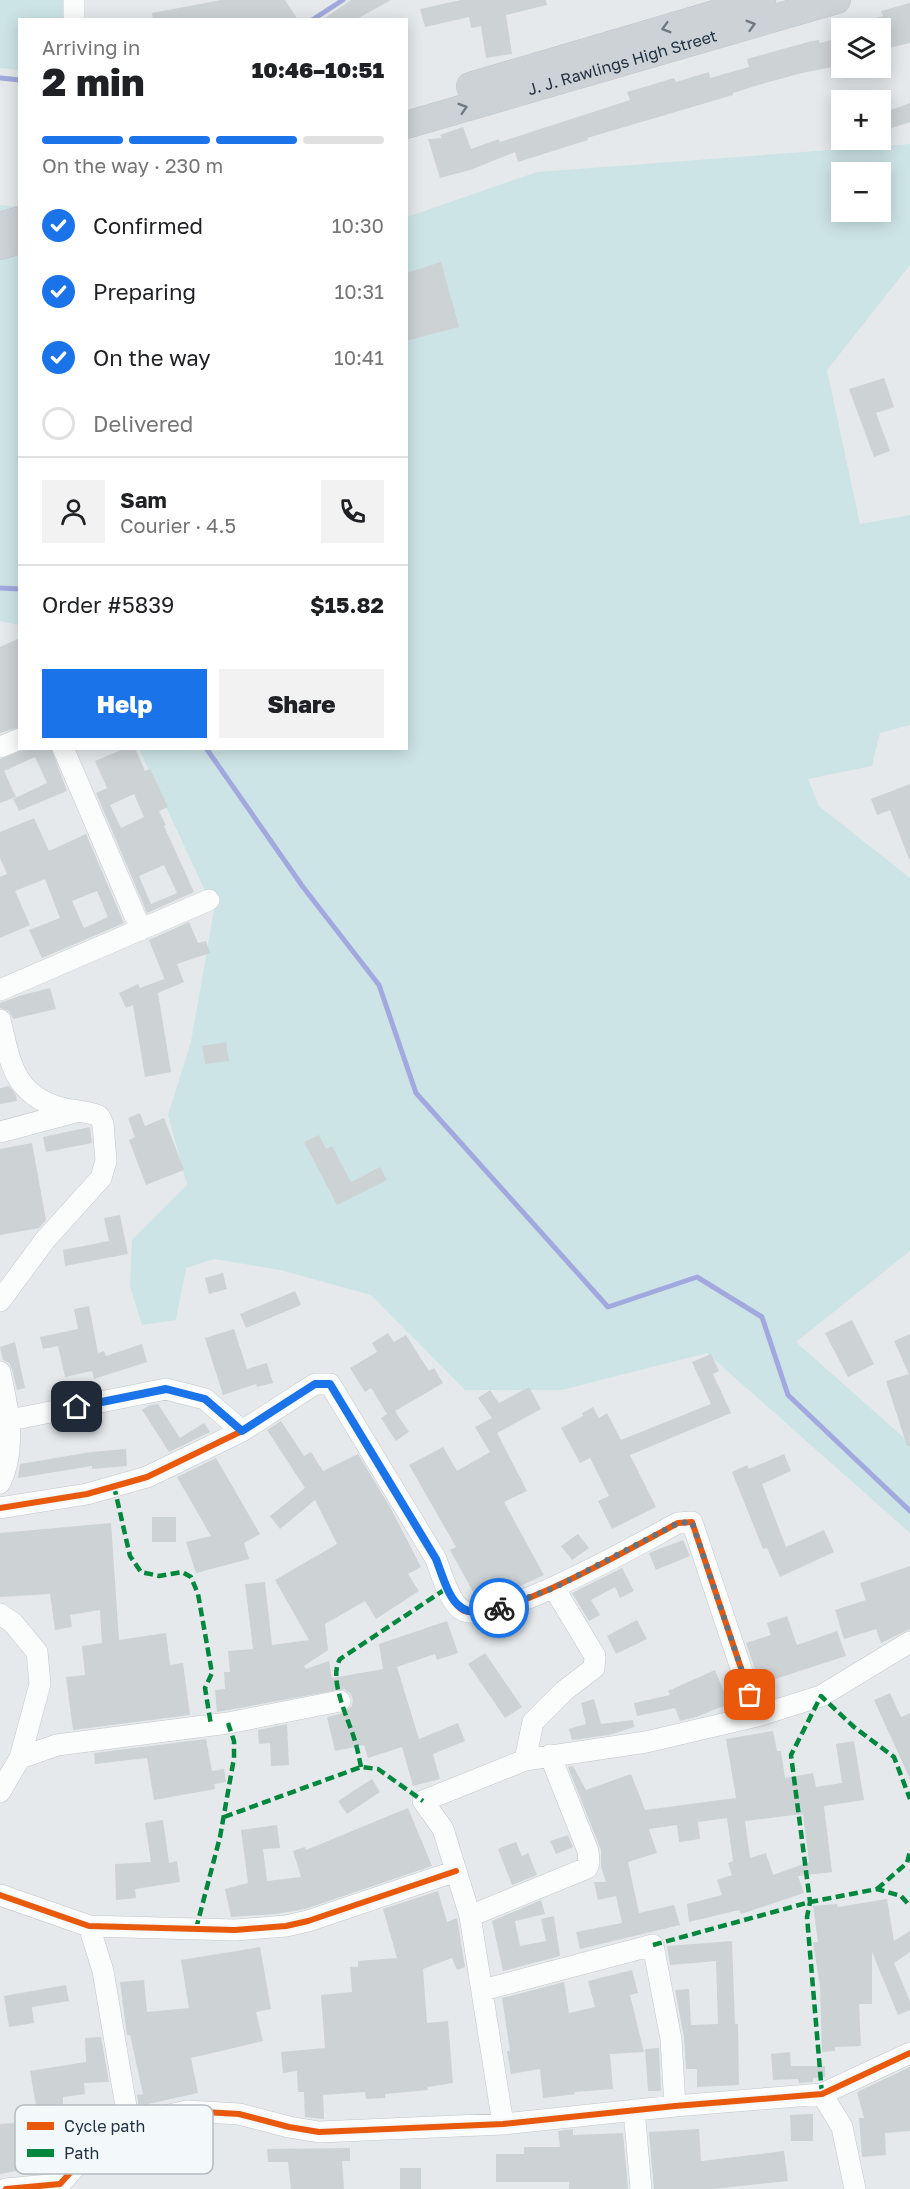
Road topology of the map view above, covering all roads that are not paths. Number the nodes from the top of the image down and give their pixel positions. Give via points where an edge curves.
1 (74, 0) edge
2 (762, 0) edge
3 (837, 0) edge
4 (702, 8) edge
5 (74, 18) edge
6 (408, 104) edge
7 (408, 124) edge
8 (18, 221) edge
9 (0, 226) edge
10 (18, 241) edge
11 (0, 246) edge
12 (18, 740) edge
13 (0, 747) edge
14 (64, 750) edge
15 (209, 900) dead end
16 (141, 930) junction
17 (0, 990) edge
18 (0, 1020) edge
19 (79, 1111) junction
20 (0, 1132) edge
21 (0, 1301) edge
22 (0, 1372) edge
23 (10, 1420) junction
24 (242, 1431) junction
25 (0, 1483) edge
26 (0, 1509) edge
27 (554, 1588) junction
28 (0, 1614) edge
29 (910, 1642) edge
30 (339, 1701) dead end
31 (757, 1716) junction
32 (550, 1755) junction
33 (20, 1758) junction
34 (525, 1760) junction
35 (0, 1792) edge
36 (456, 1871) junction
37 (0, 1895) edge
38 (470, 1916) junction
39 (89, 1926) junction
40 (483, 1990) junction
41 (910, 2054) edge
42 (822, 2094) junction
43 (126, 2105) edge
44 (675, 2106) junction
45 (634, 2110) junction
46 (213, 2112) edge
47 (503, 2124) junction
48 (69, 2174) edge
49 (6, 2189) edge
50 (641, 2189) edge
51 (855, 2189) edge

1 - 5 street
2 - 4 main road, J. J. Rawlings High Street
7 -> 3 main road, J. J. Rawlings High Street
4 -> 6 main road, J. J. Rawlings High Street
8 - 9 main road
10 - 11 main road
12 - 13 street
14 - 16 street
15 - 16 street
16 - 17 street
18 - 19 street via 10,1061 24,1089 48,1103
19 - 20 street
19 - 21 street via 99,1116 103,1124 104,1170
22 - 23 street
23 - 24 street via 166,1389 205,1399
23 - 25 street via 8,1452
24 - 26 street via 147,1477 87,1494
24 - 27 street via 315,1384 330,1384 463,1611 495,1610
27 - 31 street via 678,1523 692,1522
27 - 34 street via 595,1656 595,1663 533,1722
28 - 33 street via 13,1623 37,1652 40,1684
29 - 31 street via 821,1696
30 - 33 street via 228,1723 57,1745
31 - 32 street via 646,1742
32 - 34 street
32 - 38 street via 588,1851 587,1868
33 - 35 street
34 - 36 street via 423,1801 443,1829
36 - 38 street
36 - 39 street via 286,1926 235,1930
37 - 39 street
38 - 40 street
39 - 43 street via 103,1971
40 - 44 street via 653,1944 672,2049
40 - 47 street
41 - 42 street
42 - 44 street
42 - 51 street via 842,2127
44 - 45 street
45 - 47 street
45 - 50 street
46 - 47 street via 239,2114 319,2132
48 - 49 street via 60,2184

